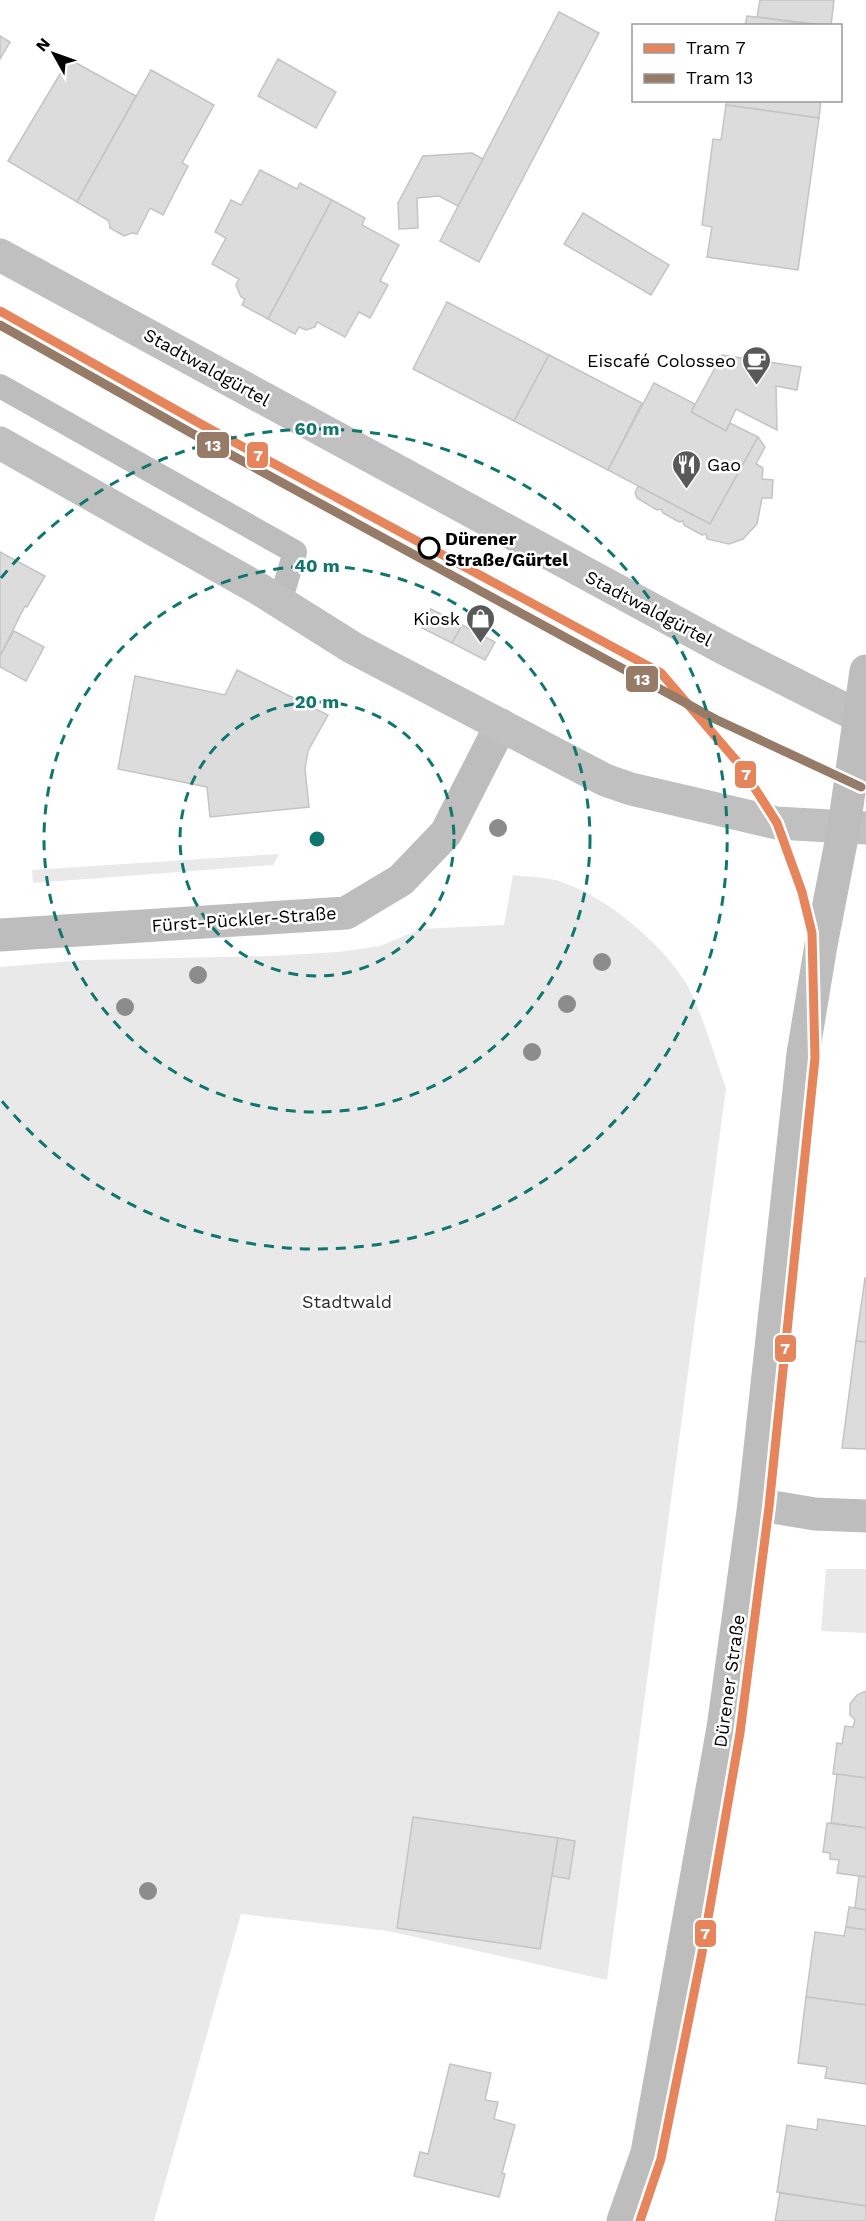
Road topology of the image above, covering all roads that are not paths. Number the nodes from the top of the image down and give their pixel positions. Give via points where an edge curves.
1 (0, 255) edge
2 (0, 386) edge
3 (0, 443) edge
4 (280, 602) junction
5 (866, 671) edge
6 (862, 719) edge
7 (501, 725) junction
8 (855, 828) edge
9 (0, 935) edge
10 (754, 1504) junction
11 (866, 1516) edge
12 (623, 2221) edge

1 - 6 main road, Stadtwaldgürtel via 725,649
2 - 4 lane via 295,552
3 - 4 main road
4 - 7 main road via 353,648
5 - 6 main road, Dürener Straße
6 - 8 main road, Dürener Straße
7 - 8 main road via 605,780 631,789 777,824
7 - 9 main road, Fürst-Pückler-Straße via 446,833 401,880 346,913
8 - 10 main road, Dürener Straße via 820,945 803,1054
10 - 11 main road via 815,1514
10 - 12 main road, Dürener Straße via 723,1728 684,1956 647,2153

